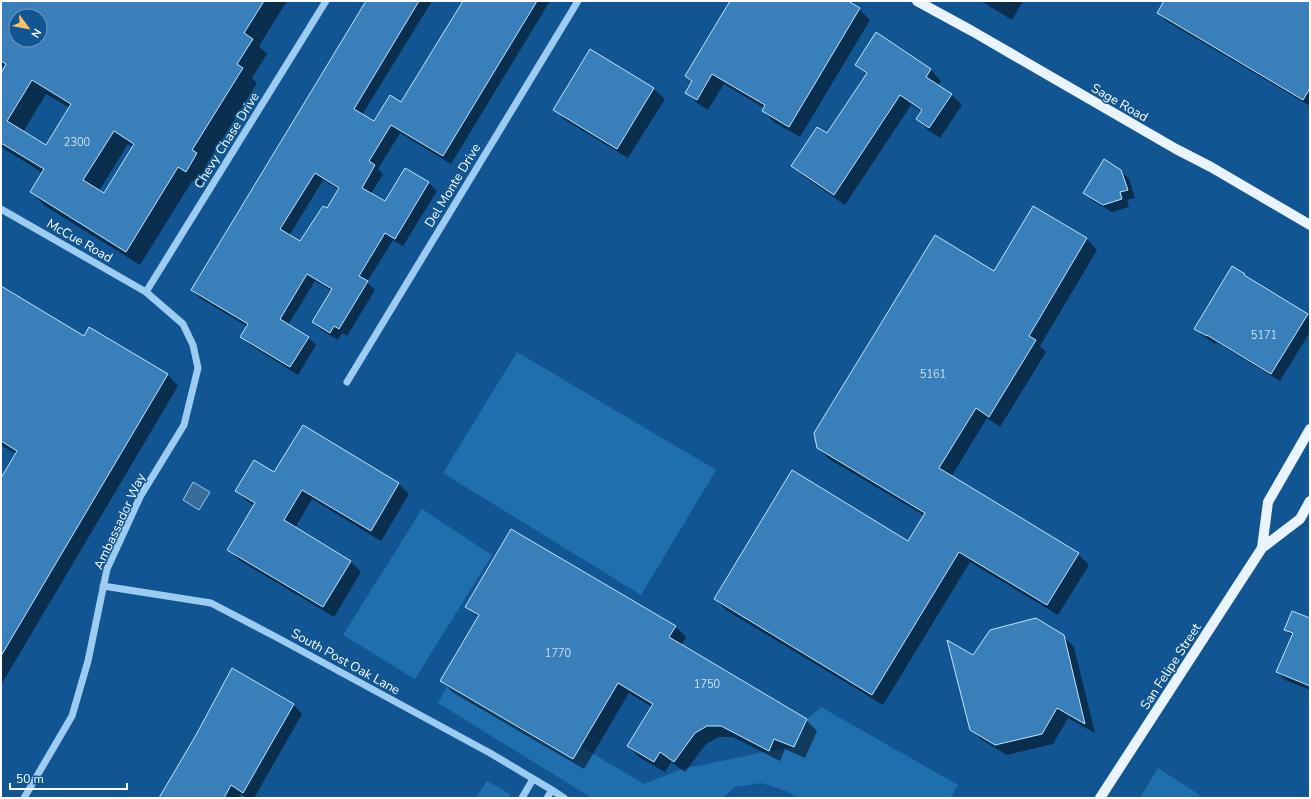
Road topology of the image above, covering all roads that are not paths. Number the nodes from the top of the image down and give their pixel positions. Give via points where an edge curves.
1 (326, 1) edge
2 (578, 1) edge
3 (917, 1) edge
4 (1, 209) edge
5 (1310, 225) edge
6 (146, 292) junction
7 (347, 382) dead end
8 (1310, 429) edge
9 (1310, 501) edge
10 (1262, 548) junction
11 (103, 586) junction
12 (534, 779) junction
13 (552, 790) junction
14 (24, 798) edge
15 (522, 798) edge
16 (547, 798) edge
17 (564, 798) edge
18 (1100, 798) edge

1 - 6 street, Chevy Chase Drive
2 - 7 street, Del Monte Drive
3 - 5 main road, Sage Road
4 - 6 street, McCue Road
6 - 11 street, Ambassador Way via 183,324 193,345 198,368 184,425 140,497 107,569
8 - 10 main road, San Felipe Street via 1268,502
9 - 10 main road, San Felipe Street via 1300,519
10 - 18 main road, San Felipe Street
11 - 12 street, South Post Oak Lane via 211,603
11 - 14 street, Ambassador Way via 88,661 72,716
12 - 13 street, South Post Oak Lane
12 - 15 street
13 - 16 street
13 - 17 street, South Post Oak Lane

